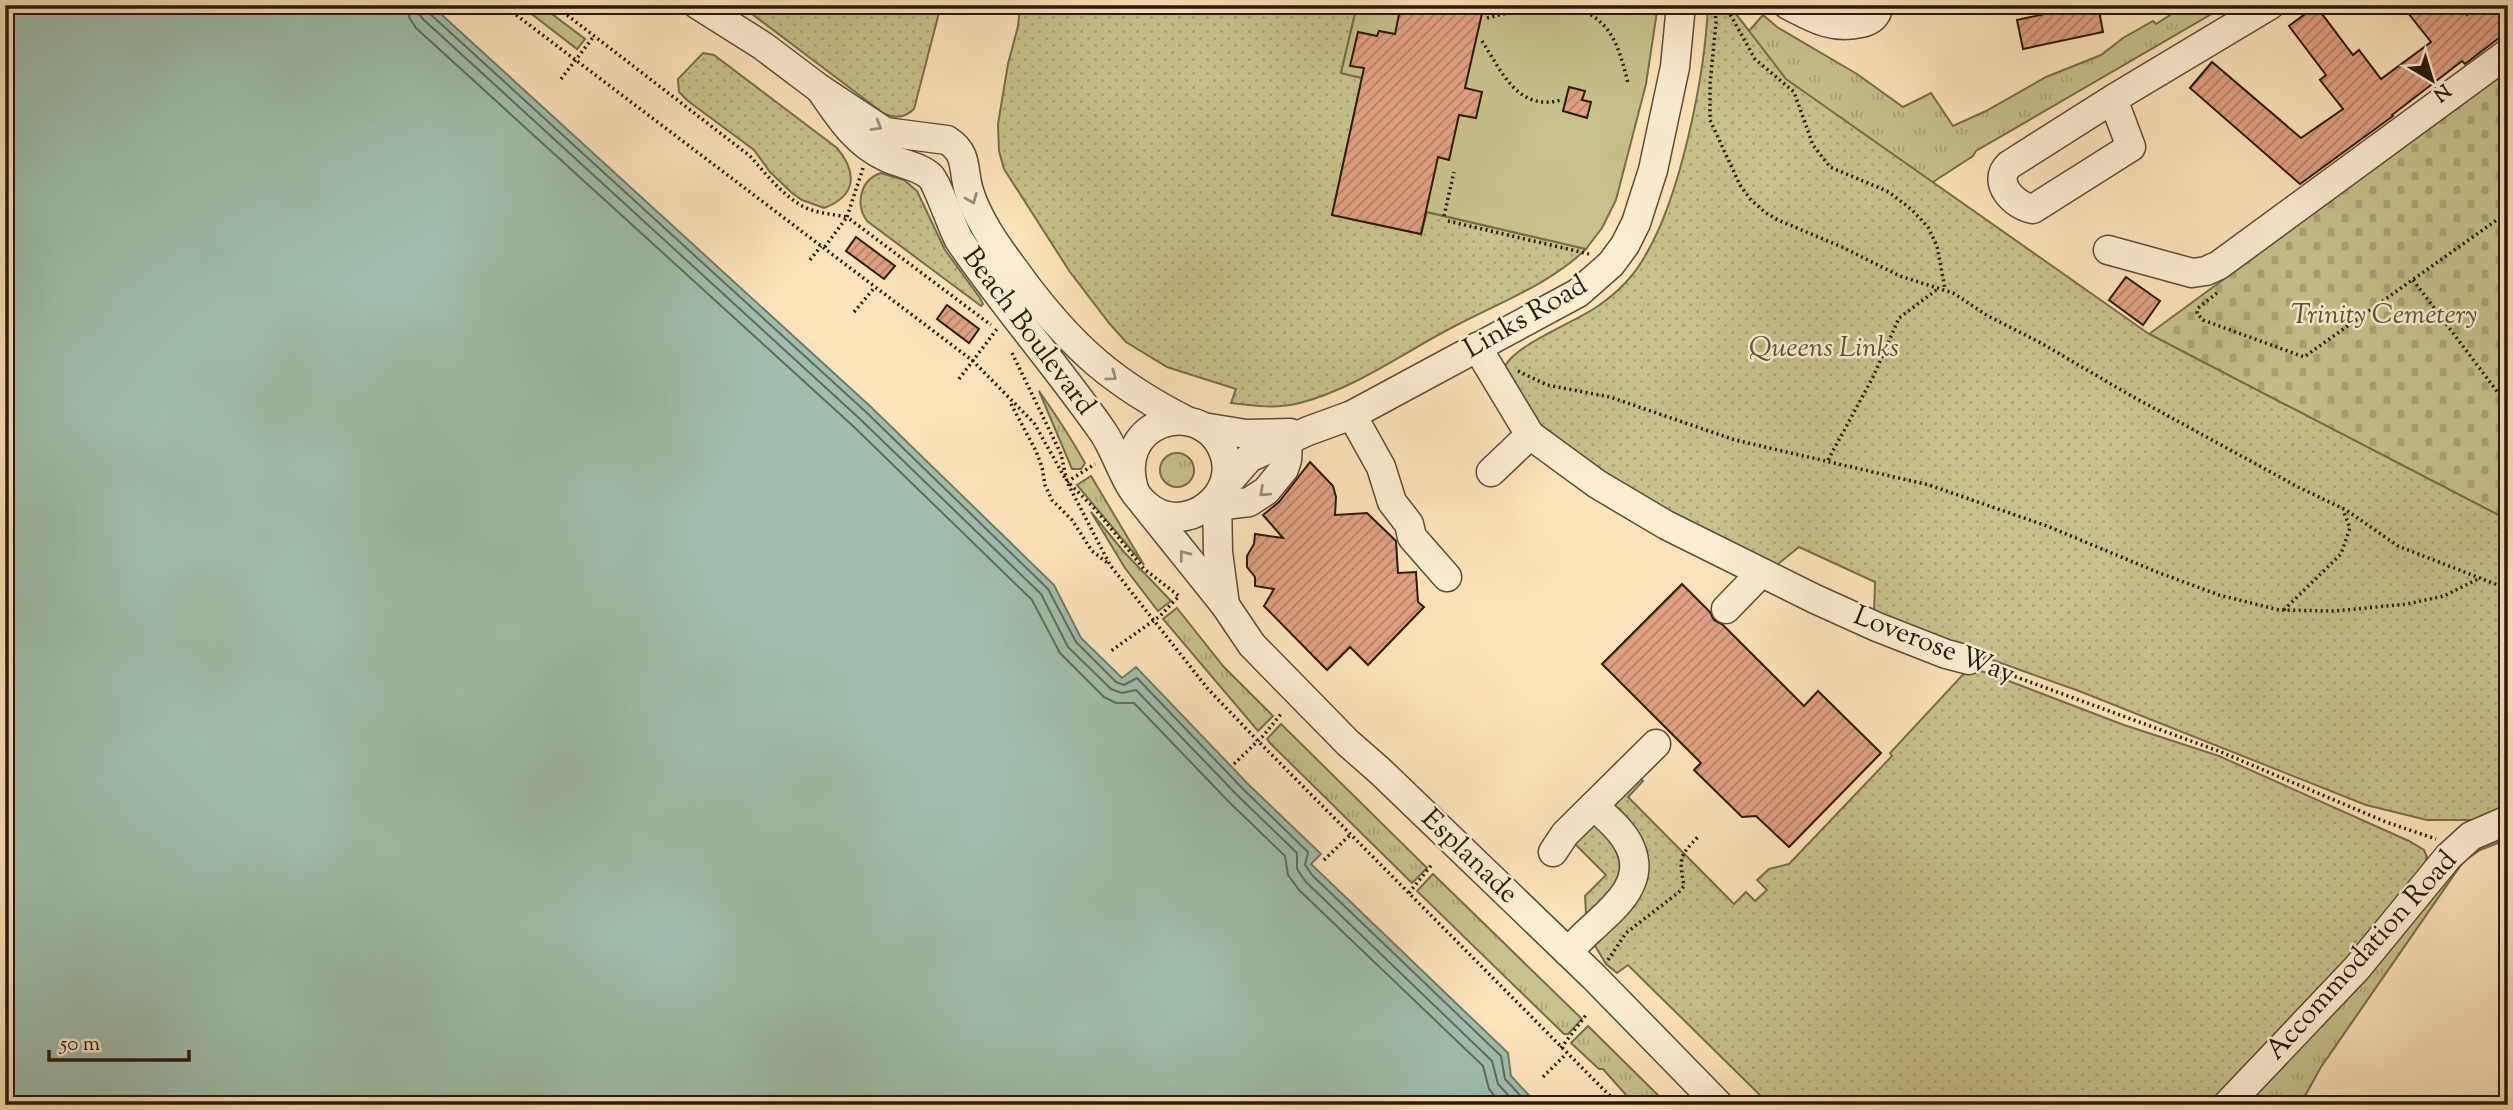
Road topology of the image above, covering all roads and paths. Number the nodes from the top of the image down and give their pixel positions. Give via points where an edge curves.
1 (503, 5) edge
2 (554, 5) edge
3 (698, 5) edge
4 (1540, 5) edge
5 (1565, 5) edge
6 (1681, 5) edge
7 (1715, 5) edge
8 (1725, 5) edge
9 (1788, 5) edge
10 (1879, 5) edge
11 (2270, 5) edge
12 (1487, 18) dead end
13 (594, 36) junction
14 (1482, 41) dead end
15 (2508, 53) edge
16 (575, 60) junction
17 (561, 79) dead end
18 (1628, 83) dead end
19 (820, 89) junction
20 (2113, 99) junction
21 (1562, 100) dead end
22 (864, 164) dead end
23 (1454, 172) dead end
24 (2508, 212) edge
25 (1444, 216) dead end
26 (848, 217) junction
27 (1448, 221) dead end
28 (823, 247) junction
29 (2108, 250) dead end
30 (810, 260) dead end
31 (1614, 260) junction
32 (2413, 280) junction
33 (875, 286) junction
34 (1942, 289) junction
35 (2221, 290) dead end
36 (854, 312) dead end
37 (997, 329) junction
38 (1003, 335) dead end
39 (1009, 346) dead end
40 (1477, 347) junction
41 (973, 361) junction
42 (1515, 369) dead end
43 (959, 379) dead end
44 (1009, 399) junction
45 (2508, 405) edge
46 (1352, 415) junction
47 (1195, 424) junction
48 (1530, 435) junction
49 (1298, 436) junction
50 (1828, 460) junction
51 (1095, 464) dead end
52 (1491, 472) dead end
53 (1067, 482) junction
54 (1140, 498) junction
55 (1216, 500) junction
56 (2342, 508) junction
57 (1110, 565) junction
58 (1761, 573) junction
59 (1447, 577) dead end
60 (2480, 578) junction
61 (2508, 589) edge
62 (1225, 605) junction
63 (1726, 609) dead end
64 (2284, 610) junction
65 (1153, 621) junction
66 (1111, 651) dead end
67 (1969, 660) joint
68 (1282, 714) dead end
69 (1258, 741) junction
70 (1656, 744) dead end
71 (1234, 764) dead end
72 (1594, 806) junction
73 (2508, 820) edge
74 (1350, 835) junction
75 (1699, 835) dead end
76 (2458, 847) junction
77 (1553, 852) dead end
78 (1324, 860) dead end
79 (1433, 863) dead end
80 (1409, 893) junction
81 (1568, 952) junction
82 (1594, 977) junction
83 (1586, 1015) dead end
84 (1561, 1048) junction
85 (1567, 1053) junction
86 (1543, 1077) dead end
87 (1619, 1105) edge
88 (1719, 1105) edge
89 (2227, 1105) edge

1 - 16 path
2 - 13 path
3 - 19 street
4 - 12 path
5 - 18 path via 1606,27 1615,39
6 - 31 street, Links Road via 1675,66 1653,170 1636,223
7 - 34 path via 1710,120 1746,195 1778,220 1900,276
8 - 34 path via 1755,59 1794,92 1813,145 1830,167 1889,192 1928,227 1937,246
9 - 10 street via 1836,26 1867,22
11 - 20 street
13 - 16 path
13 - 26 path via 750,156 798,204
14 - 21 path via 1520,93 1537,103
15 - 29 street via 2219,265 2192,273
16 - 17 path
16 - 28 path
19 -> 47 street, Beach Boulevard via 885,132 947,140 960,150 969,193 988,232 1063,332 1115,378
19 - 54 street, Beach Boulevard via 865,145 933,179 959,240 1105,435
20 - 20 street via 2004,170 2003,184 2016,204 2033,209 2131,147
22 - 26 path
23 - 25 path
24 - 32 path
26 - 28 path
26 - 37 path
27 - 31 path
28 - 30 path
28 - 33 path
31 - 40 street, Links Road via 1578,292
32 - 35 path via 2304,357 2203,320 2198,308
32 - 45 path
33 - 36 path
33 - 41 path
34 - 50 path via 1899,318
34 - 56 path
37 - 38 path
37 - 41 path
39 - 53 path via 1056,442
40 - 46 street, Links Road
40 - 48 street, Loverose Way
41 - 43 path
41 - 44 path
42 - 50 path via 1548,384 1610,397 1735,440
44 - 53 path via 1034,423
44 - 57 path via 1036,451 1052,500 1092,551
46 - 49 street, Links Road
46 - 59 street via 1412,537
47 - 49 street, Links Road
47 - 54 street via 1171,421 1156,425 1135,446 1130,469
47 - 55 street via 1222,447 1226,468
48 - 52 street
48 - 58 street, Loverose Way via 1640,510
49 -> 55 street via 1284,469 1266,491 1249,502
50 - 64 path via 1929,485 2219,595
51 - 53 path
53 - 57 path
53 - 65 path via 1144,569 1180,596
54 - 55 street via 1169,517 1196,514
62 -> 54 street, Esplanade
55 - 62 street, Esplanade
56 - 60 path via 2398,546
56 - 64 path via 2350,528 2341,554
57 - 65 path
58 - 63 street
58 - 67 street, Loverose Way via 1877,627
60 - 61 path
60 - 64 path via 2444,596 2407,604
62 - 81 street, Esplanade via 1241,631 1348,743
65 - 66 path
65 - 69 path
67 - 76 path, Loverose Way via 2221,752 2386,822
68 - 69 path
69 - 71 path
69 - 74 path
70 - 72 street
72 - 77 street
72 - 81 street via 1631,848 1634,877 1619,904
73 - 76 street, Accommodation Road
74 - 78 path
74 - 80 path
75 - 82 path via 1680,860 1684,886 1626,933
76 - 89 street, Accommodation Road via 2357,968
79 - 80 path
80 - 84 path
81 - 82 street, Esplanade
82 - 88 street, Esplanade
83 - 84 path
84 - 85 path
85 - 86 path
85 - 87 path

